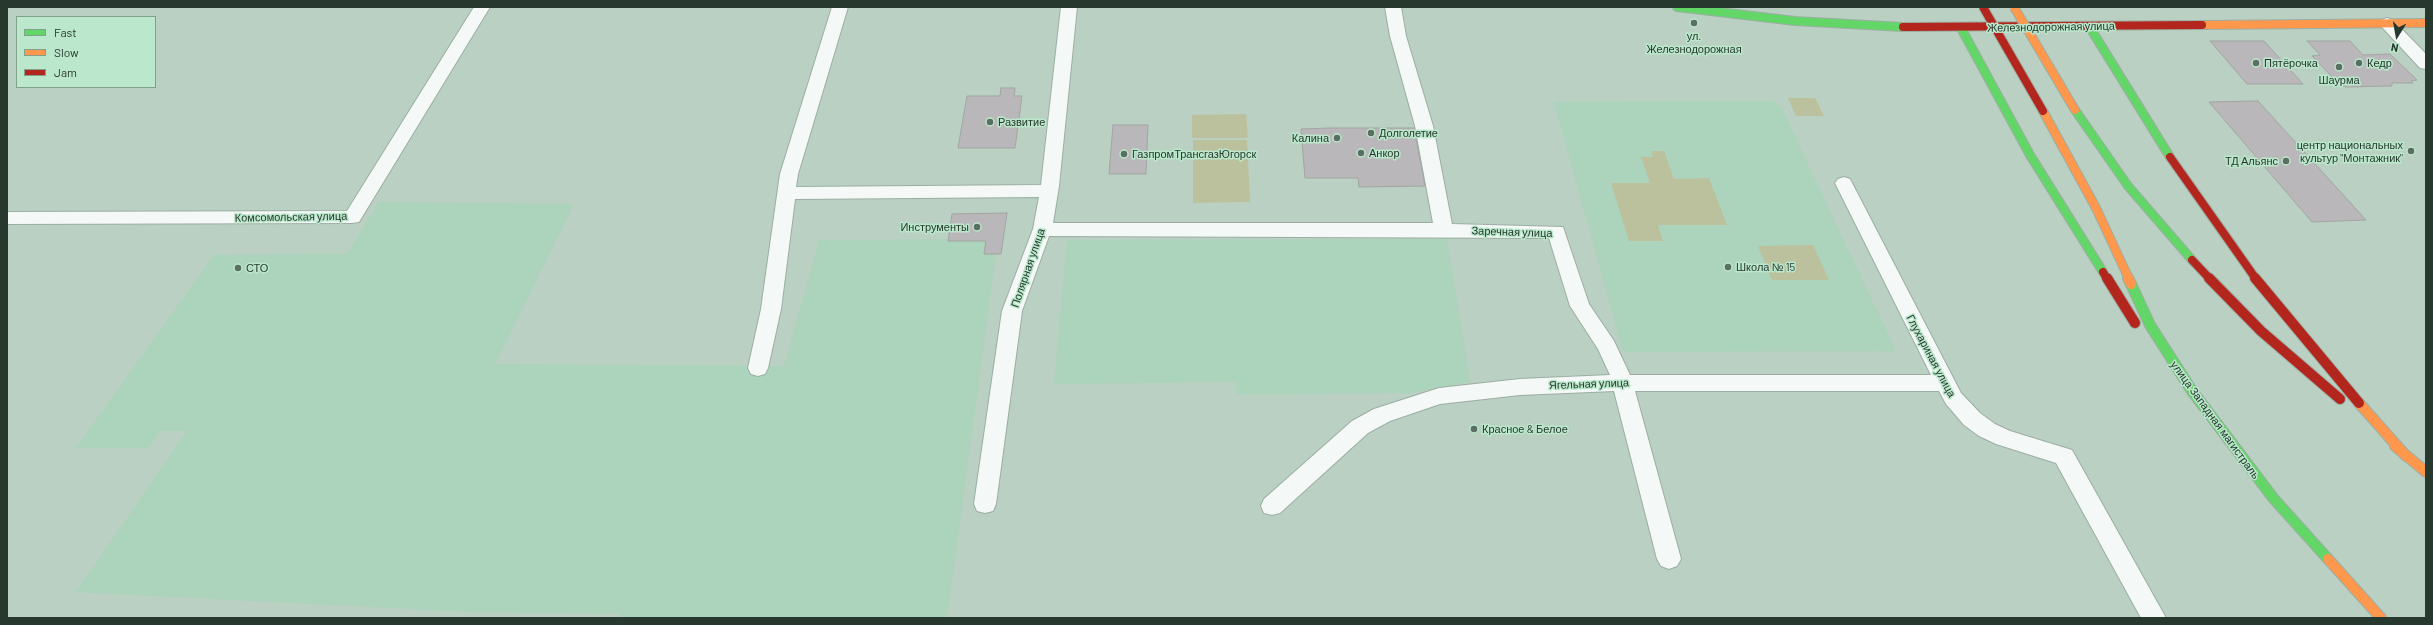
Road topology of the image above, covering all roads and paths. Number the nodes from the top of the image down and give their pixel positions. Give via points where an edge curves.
1 (482, 7) edge
2 (840, 7) edge
3 (1069, 7) edge
4 (1393, 7) edge
5 (1677, 7) edge
6 (2014, 7) edge
7 (1983, 9) edge
8 (2387, 23) junction
9 (2426, 23) edge
10 (2089, 26) junction
11 (1961, 28) junction
12 (2426, 64) edge
13 (1844, 184) dead end
14 (1048, 191) junction
15 (785, 193) junction
16 (7, 218) edge
17 (1042, 229) junction
18 (1444, 230) junction
19 (2140, 332) dead end
20 (758, 368) dead end
21 (1623, 383) junction
22 (1943, 383) junction
23 (2202, 421) dead end
24 (2406, 456) junction
25 (2426, 472) edge
26 (2274, 499) junction
27 (985, 504) dead end
28 (1272, 506) dead end
29 (1669, 560) dead end
30 (2154, 618) edge
31 (2381, 618) edge

1 - 16 street, Комсомольская улица via 352,217
2 - 15 street via 794,154
3 - 14 street, Полярная улица
4 - 18 street via 1398,36 1424,126
5 - 11 main road, Железнодорожная улица via 1834,24
6 - 24 main road, bridge via 2075,110 2128,186 2213,284 2261,331
7 - 26 main road, улица Западная магистраль, bridge via 2096,208 2133,291 2157,336 2192,391
8 - 9 main road, Железнодорожная улица
8 - 10 main road, Железнодорожная улица
8 - 12 street
10 - 11 main road, Железнодорожная улица
10 - 24 main road via 2175,165 2243,261 2328,368
11 - 19 main road via 2030,155
13 - 22 street, Глухариная улица
14 - 15 street
14 - 17 street, Полярная улица
15 - 20 street via 771,309
17 - 18 street
17 - 27 street, Полярная улица via 1012,311
18 - 21 street, Заречная улица via 1556,232 1580,306 1615,359
21 - 22 street, Ягельная улица
21 - 28 street, Ягельная улица via 1488,390 1439,396 1413,404 1382,415 1360,427
21 - 29 street, Заречная улица
22 - 30 street, Глухариная улица via 1962,410 1987,430 2004,438 2064,456
23 - 26 main road
24 - 25 main road
26 - 31 main road, улица Западная магистраль

